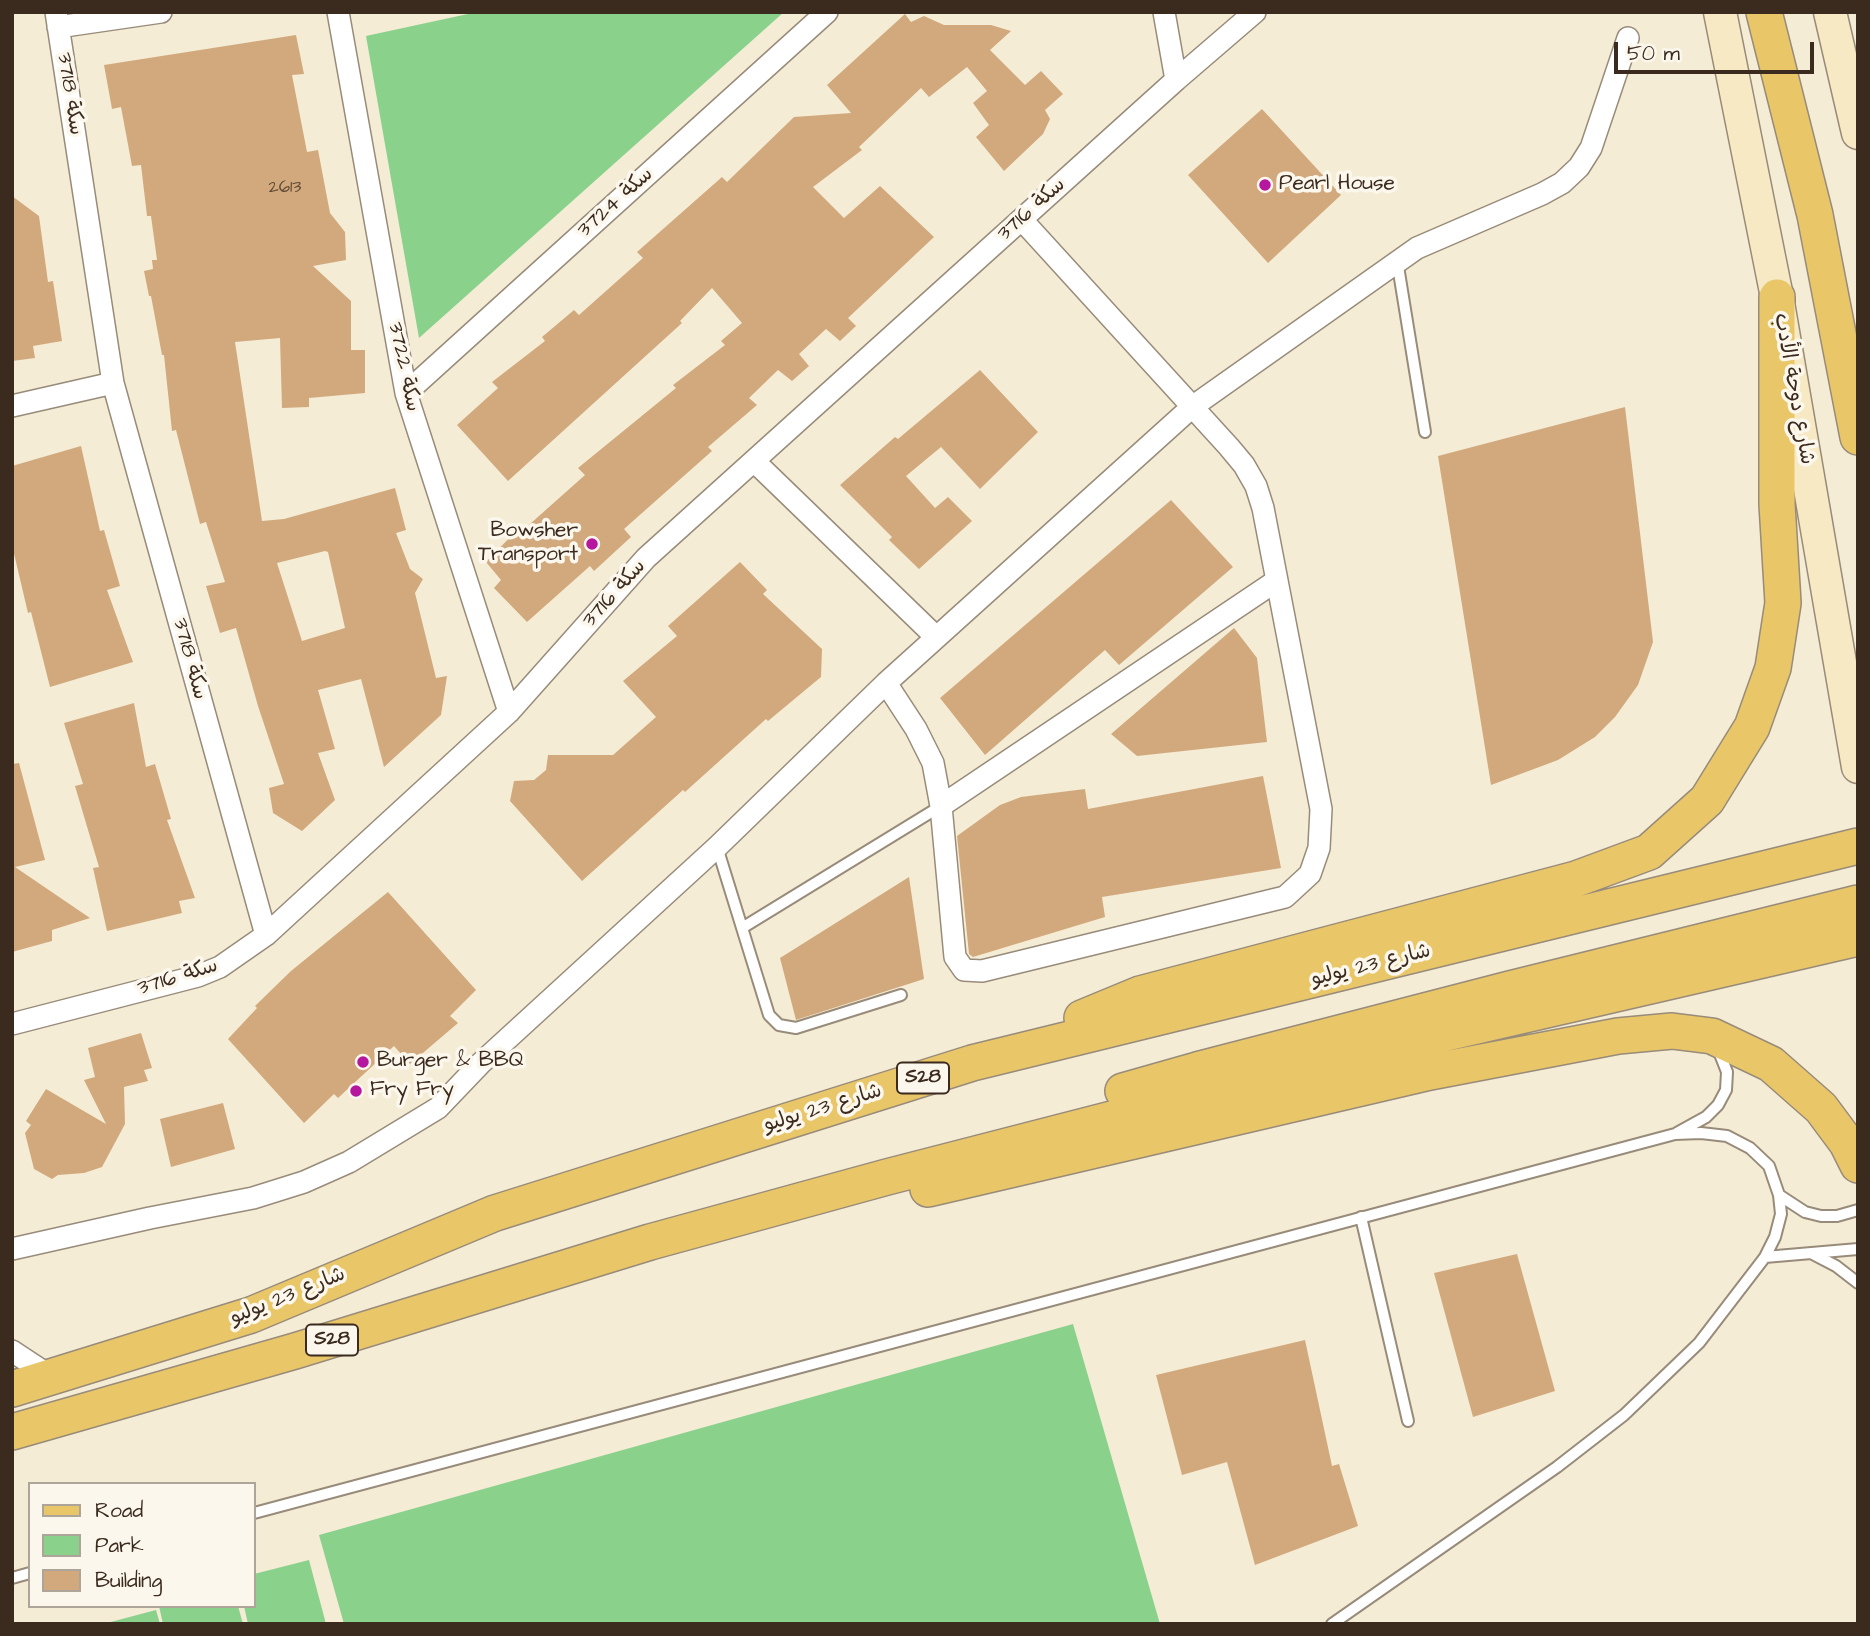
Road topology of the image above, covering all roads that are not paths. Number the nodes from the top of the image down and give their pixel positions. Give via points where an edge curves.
1 (161, 12) edge
2 (338, 12) edge
3 (827, 12) edge
4 (1164, 12) edge
5 (1255, 12) edge
6 (1720, 12) edge
7 (1764, 12) edge
8 (1830, 12) edge
9 (57, 19) edge
10 (1628, 38) dead end
11 (1176, 80) junction
12 (1858, 133) edge
13 (1022, 220) junction
14 (1397, 260) junction
15 (1777, 297) junction
16 (113, 383) junction
17 (406, 393) junction
18 (12, 406) edge
19 (1192, 407) junction
20 (1425, 432) dead end
21 (1858, 437) edge
22 (754, 461) junction
23 (1276, 581) junction
24 (936, 637) junction
25 (886, 683) junction
26 (509, 712) junction
27 (1858, 767) edge
28 (941, 806) junction
29 (1858, 846) edge
30 (717, 847) junction
31 (1770, 869) junction
32 (1858, 870) edge
33 (1858, 903) edge
34 (742, 928) junction
35 (266, 935) junction
36 (1858, 938) edge
37 (901, 995) dead end
38 (12, 1024) edge
39 (1712, 1036) junction
40 (972, 1063) junction
41 (1675, 1134) junction
42 (1858, 1165) edge
43 (1779, 1195) junction
44 (1858, 1210) edge
45 (1361, 1217) junction
46 (650, 1242) junction
47 (12, 1249) edge
48 (1858, 1249) edge
49 (1811, 1253) junction
50 (1765, 1258) junction
51 (1858, 1283) edge
52 (12, 1351) edge
53 (53, 1378) junction
54 (12, 1389) edge
55 (1408, 1420) dead end
56 (12, 1432) edge
57 (256, 1512) edge
58 (1332, 1624) edge

1 - 9 street
2 - 17 street, سكة 3722
3 - 17 street, سكة 3724
4 - 11 street
5 - 11 street, سكة 3716
6 - 15 main road, شارع دوحة الأدب
7 - 21 main road via 1815,215
8 - 12 main road
9 - 16 street, سكة 3718
10 - 14 street via 1591,148 1579,167 1542,194 1443,235
11 - 13 street, سكة 3716
13 - 19 street
13 - 22 street, سكة 3716
14 - 19 street
14 - 20 lane
15 - 27 main road, شارع دوحة الأدب
15 - 40 main road via 1777,504 1783,603 1773,668 1752,727 1707,800 1649,852 1576,879 1140,994
16 - 18 street
16 - 35 street, سكة 3718
17 - 26 street, سكة 3722
19 - 23 street via 1244,465 1256,486
19 - 24 street
22 - 24 street
22 - 26 street, سكة 3716 via 646,558
23 - 28 street
23 - 28 street via 1321,810 1319,849 1310,874 1285,897 982,971 964,970 955,957
24 - 25 street
25 - 28 street via 933,762
25 - 30 street
26 - 35 street, سكة 3716
28 - 34 lane
29 - 31 main road, شارع 23 يوليو / S28
30 - 34 lane
30 - 47 street via 481,1062 438,1108 349,1162 253,1198
31 - 32 main road
31 - 40 main road, شارع 23 يوليو / S28
33 - 46 main road via 1197,1070 958,1140
34 - 37 lane via 769,1015 779,1025 796,1027
35 - 38 street, سكة 3716 via 220,967 198,976
36 - 46 main road, S28 via 1438,1035
39 - 41 lane via 1727,1072 1726,1090 1706,1116
39 - 42 main road via 1772,1064 1821,1108
39 - 46 main road via 1672,1031 1618,1036 1430,1072 969,1181
40 - 53 main road, شارع 23 يوليو / S28 via 495,1213 251,1315
41 - 43 lane via 1727,1136 1750,1148 1769,1166
41 - 45 lane
43 - 44 lane via 1805,1212 1821,1216
43 - 50 lane via 1781,1214
45 - 55 lane
45 - 57 lane
46 - 56 main road, S28
48 - 49 lane
49 - 50 lane
49 - 51 lane
50 - 58 lane via 1699,1343 1625,1415
52 - 53 street
53 - 54 main road, شارع 23 يوليو / S28

